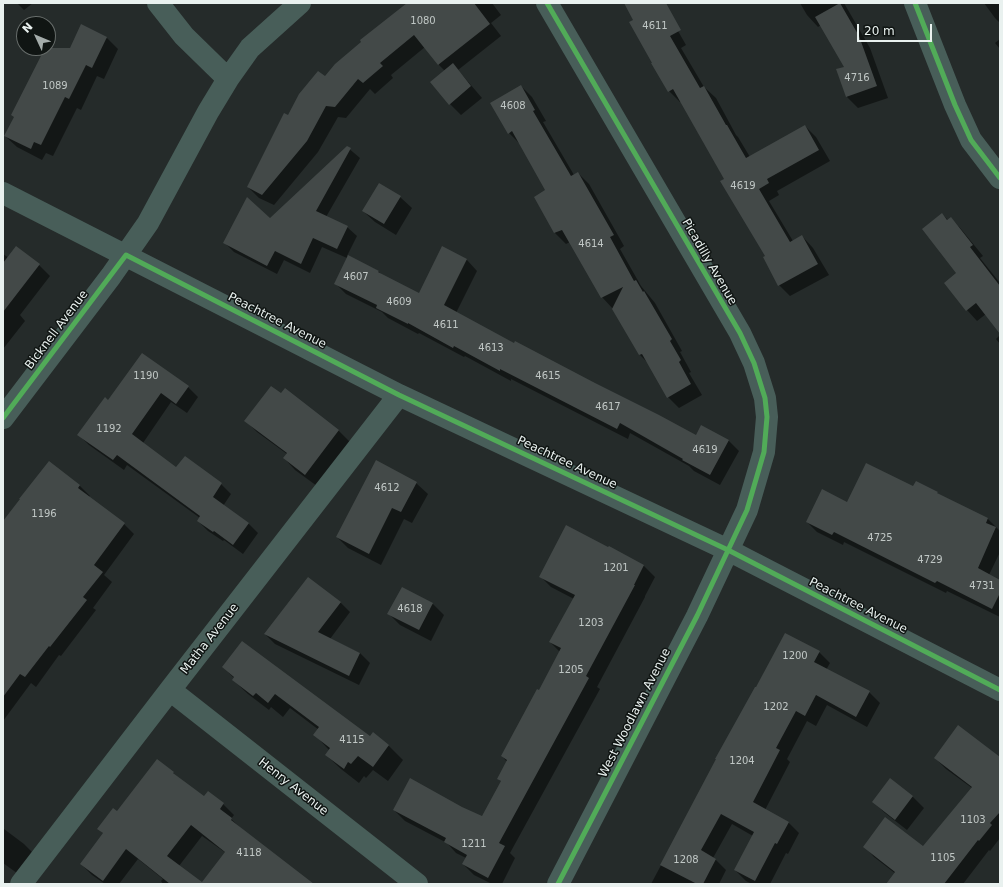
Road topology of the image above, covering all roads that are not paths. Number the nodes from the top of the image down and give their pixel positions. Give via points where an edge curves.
1 (158, 3) edge
2 (300, 3) edge
3 (547, 3) edge
4 (915, 3) edge
5 (228, 79) junction
6 (1000, 178) edge
7 (3, 193) edge
8 (126, 255) junction
9 (399, 395) junction
10 (3, 418) edge
11 (728, 550) junction
12 (170, 690) junction
13 (1000, 690) edge
14 (22, 884) edge
15 (417, 884) edge
16 (558, 884) edge

1 - 5 street via 184,36
2 - 5 street, Bicknell Avenue via 250,48
3 - 11 street, Picadilly Avenue via 740,333 754,363 765,398 767,417 764,452 747,510
4 - 6 street via 971,140
5 - 8 street, Bicknell Avenue via 148,223
7 - 8 street, Peachtree Avenue
8 - 9 street, Peachtree Avenue
8 - 10 street, Bicknell Avenue
9 - 11 street, Peachtree Avenue
9 - 12 street, Matha Avenue
11 - 13 street, Peachtree Avenue
11 - 16 street, West Woodlawn Avenue via 697,616
12 - 14 street, Matha Avenue
12 - 15 street, Henry Avenue

